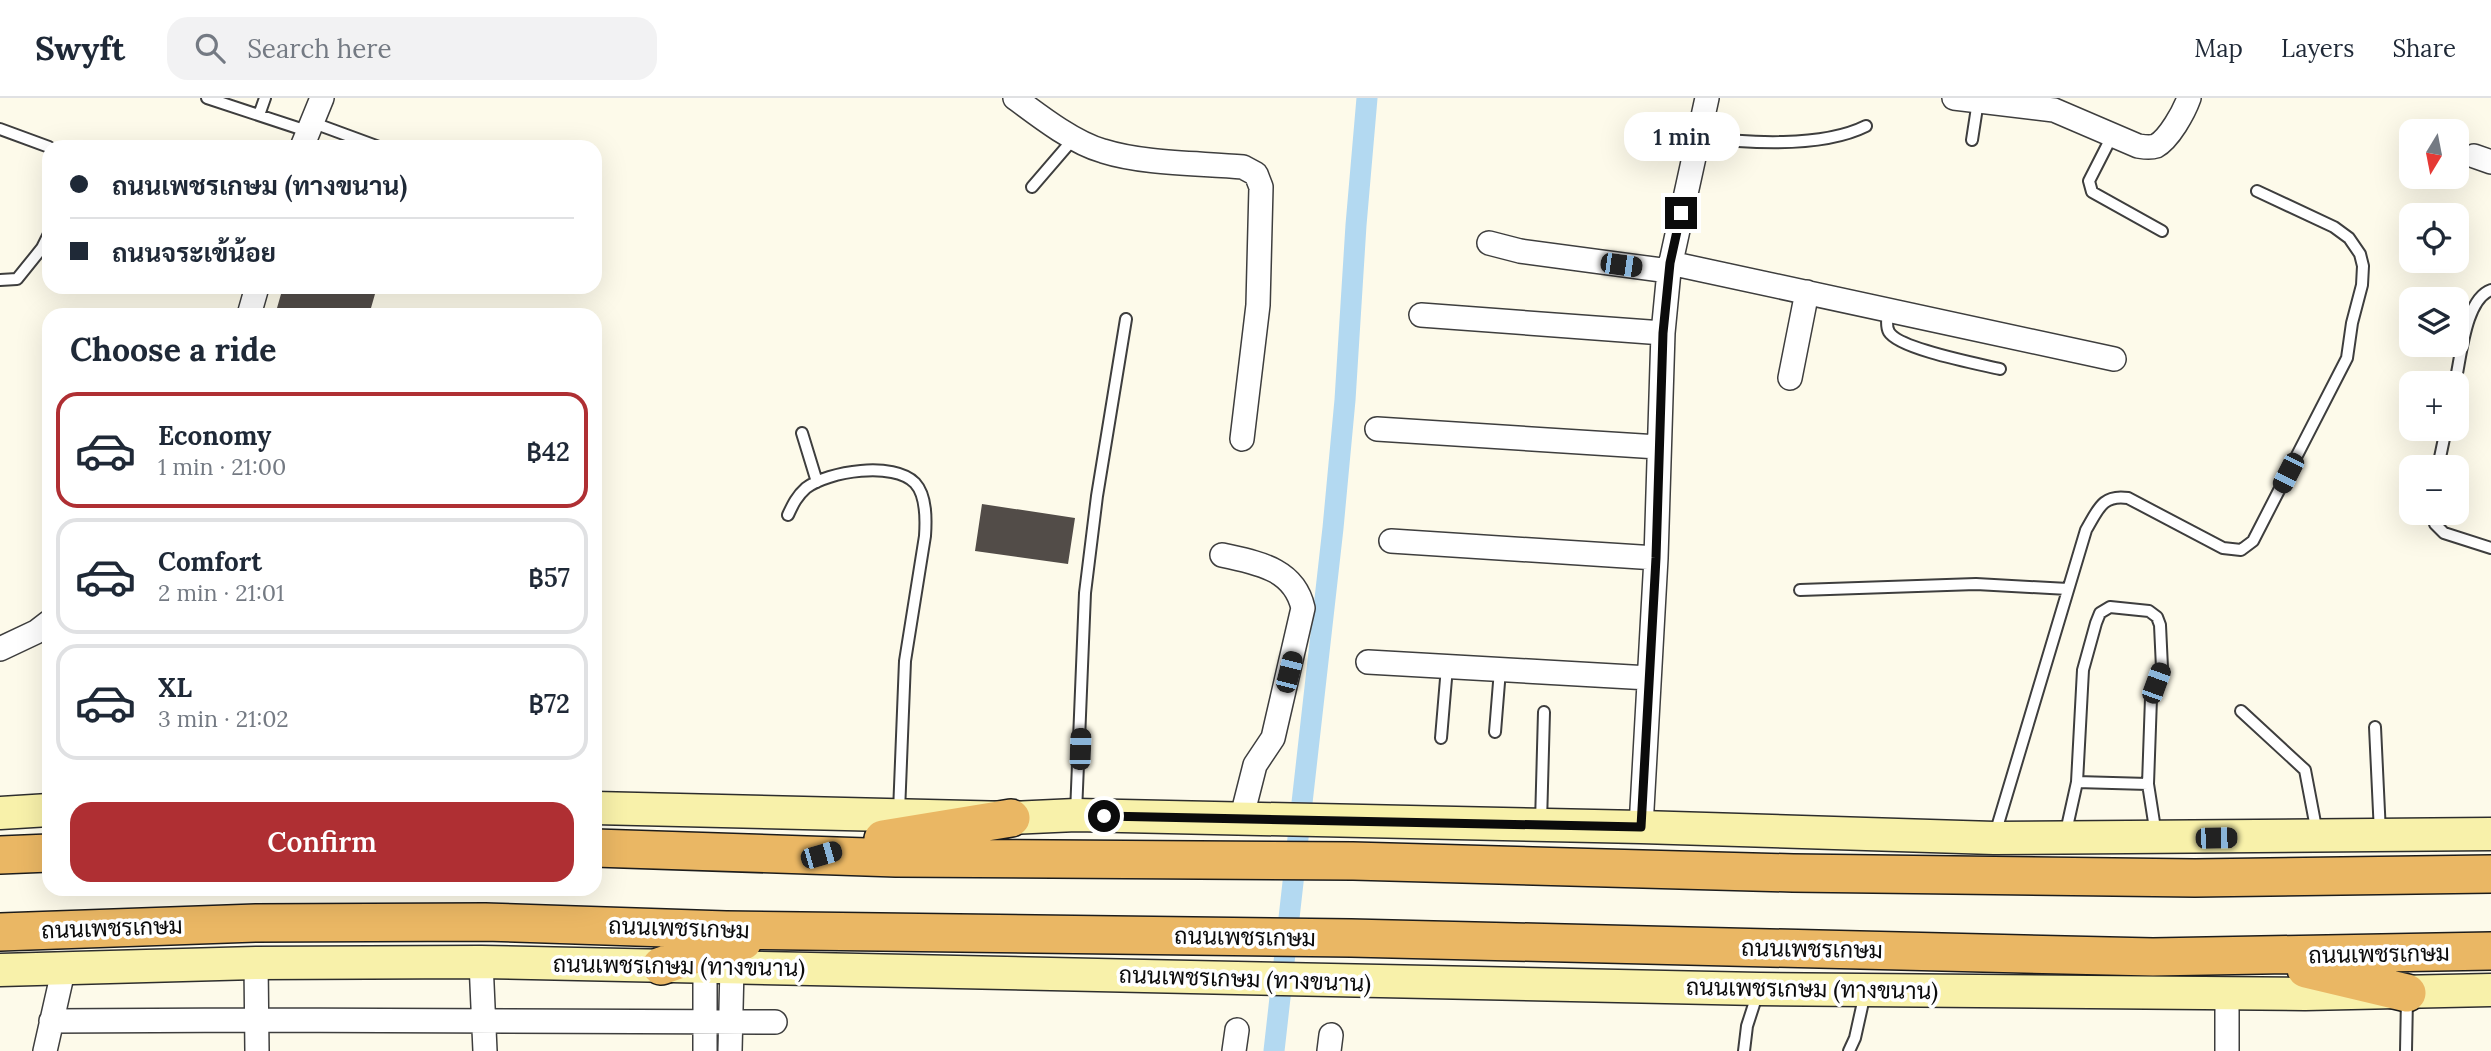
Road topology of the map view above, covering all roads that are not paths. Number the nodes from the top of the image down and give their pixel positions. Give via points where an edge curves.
1 (207, 98) edge
2 (265, 98) edge
3 (322, 98) edge
4 (1015, 98) edge
5 (1707, 98) edge
6 (1954, 98) edge
7 (2189, 98) edge
8 (1978, 101) junction
9 (259, 115) junction
10 (1866, 126) dead end
11 (0, 128) edge
12 (307, 133) edge
13 (2113, 134) junction
14 (1698, 137) junction
15 (1075, 138) junction
16 (343, 140) edge
17 (1972, 140) dead end
18 (42, 144) edge
19 (1032, 187) dead end
20 (2257, 191) dead end
21 (2162, 231) dead end
22 (1489, 243) dead end
23 (42, 248) edge
24 (1669, 267) junction
25 (0, 280) edge
26 (2491, 290) edge
27 (1807, 292) junction
28 (1888, 310) junction
29 (1421, 315) dead end
30 (1126, 319) dead end
31 (1663, 333) junction
32 (2113, 359) dead end
33 (2000, 369) dead end
34 (2458, 371) edge
35 (1790, 378) dead end
36 (1377, 429) dead end
37 (802, 433) dead end
38 (1242, 439) dead end
39 (1658, 447) junction
40 (817, 482) junction
41 (788, 515) dead end
42 (2436, 525) edge
43 (1391, 541) dead end
44 (2491, 548) edge
45 (1222, 555) dead end
46 (1656, 558) junction
47 (2068, 589) junction
48 (1800, 590) dead end
49 (42, 627) edge
50 (0, 649) edge
51 (1368, 662) dead end
52 (1447, 667) junction
53 (1500, 670) junction
54 (1649, 678) junction
55 (2241, 711) dead end
56 (1545, 712) dead end
57 (2375, 727) dead end
58 (1494, 732) dead end
59 (1441, 738) dead end
60 (2077, 782) junction
61 (2148, 784) junction
62 (602, 808) edge
63 (42, 810) edge
64 (0, 813) edge
65 (899, 815) junction
66 (1076, 815) junction
67 (1011, 818) junction
68 (1247, 820) junction
69 (1541, 825) junction
70 (1641, 827) junction
71 (2491, 834) edge
72 (2318, 836) junction
73 (2380, 836) junction
74 (1994, 838) junction
75 (2064, 838) junction
76 (2156, 838) junction
77 (602, 848) edge
78 (42, 853) edge
79 (0, 855) edge
80 (821, 855) junction
81 (2491, 874) edge
82 (792, 930) junction
83 (0, 932) edge
84 (2491, 951) edge
85 (2253, 956) junction
86 (481, 962) junction
87 (256, 963) junction
88 (661, 966) junction
89 (64, 967) junction
90 (719, 967) junction
91 (0, 970) edge
92 (1759, 989) junction
93 (1866, 990) junction
94 (2491, 990) edge
95 (2227, 993) junction
96 (2407, 993) junction
97 (257, 1020) junction
98 (485, 1020) junction
99 (51, 1021) junction
100 (705, 1022) junction
101 (731, 1022) junction
102 (775, 1022) dead end
103 (45, 1051) edge
104 (257, 1051) edge
105 (485, 1051) edge
106 (705, 1051) edge
107 (730, 1051) edge
108 (1744, 1051) edge
109 (1849, 1051) edge
110 (2227, 1051) edge
111 (2406, 1051) edge

1 - 9 lane
2 - 9 lane
3 - 12 street
4 - 15 street
5 - 14 street
6 - 8 street
7 - 13 street via 2183,114 2159,145 2138,146
8 - 13 street via 2054,110
8 - 17 lane
9 - 12 lane
10 - 14 lane via 1850,134 1811,140
11 - 18 lane
12 - 16 lane
13 - 21 lane via 2089,181 2092,192
14 - 24 street
15 - 19 lane
15 - 38 street via 1123,156 1243,167 1255,174 1261,187 1258,305
20 - 47 lane via 2334,227 2360,254 2362,285 2347,358 2253,541 2241,550 2223,548 2117,496 2103,502 2086,530
22 - 24 street via 1520,251
23 - 25 lane via 17,279
24 - 27 street
24 - 31 street
26 - 34 lane via 2483,293 2470,314
27 - 28 street
27 - 35 street
28 - 32 street
28 - 33 lane via 1887,327 1894,338
29 - 31 street
30 - 66 lane via 1085,593
31 - 39 street
36 - 39 street
37 - 40 lane
39 - 46 street
40 - 41 lane via 796,498
40 - 65 lane via 841,474 878,471 916,484 923,501 925,536 905,661
42 - 44 lane via 2444,533
43 - 46 street
45 - 68 street via 1276,569 1290,580 1303,608 1273,738 1255,765
46 - 54 street
47 - 48 lane via 1976,584
47 - 74 lane
49 - 50 street
51 - 52 street
52 - 53 street
52 - 59 lane
53 - 54 street
53 - 58 lane
54 - 70 street
55 - 72 lane via 2305,771
56 - 69 lane
57 - 73 lane
60 - 61 lane
60 - 61 lane via 2083,670 2100,613 2110,607 2149,611 2160,625 2162,668 2151,698
60 - 75 lane
61 - 76 lane
62 - 65 main road
63 - 64 main road
65 - 67 main road
66 - 67 main road
66 - 68 main road
67 - 80 highway via 870,841
68 - 69 main road
69 - 70 main road
70 - 74 main road
71 - 73 main road
72 - 73 main road
72 - 76 main road
74 - 75 main road
75 - 76 main road
77 - 80 highway
78 - 79 highway
80 - 81 highway via 2195,878
82 - 83 highway, ถนนเพชรเกษม via 485,922 243,923
82 - 85 highway, ถนนเพชรเกษม
82 - 88 highway via 716,947
84 - 85 highway, ถนนเพชรเกษม
85 - 96 highway
86 - 87 main road, ถนนเพชรเกษม (ทางขนาน)
86 - 88 main road, ถนนเพชรเกษม (ทางขนาน)
86 - 98 street
87 - 89 main road, ถนนเพชรเกษม (ทางขนาน)
87 - 97 street
88 - 90 main road, ถนนเพชรเกษม (ทางขนาน)
89 - 91 main road, ถนนเพชรเกษม (ทางขนาน)
89 - 99 street
90 - 92 main road, ถนนเพชรเกษม (ทางขนาน)
90 - 100 street
90 - 101 street
92 - 93 main road, ถนนเพชรเกษม (ทางขนาน)
92 - 108 lane
93 - 95 main road, ถนนเพชรเกษม (ทางขนาน)
93 - 109 lane
94 - 96 main road, ถนนเพชรเกษม (ทางขนาน)
95 - 96 main road, ถนนเพชรเกษม (ทางขนาน)
95 - 110 street
96 - 111 lane
97 - 98 street
97 - 99 street
97 - 104 street
98 - 100 street
98 - 105 street
99 - 103 street
100 - 101 street
100 - 106 street
101 - 102 street
101 - 107 street

